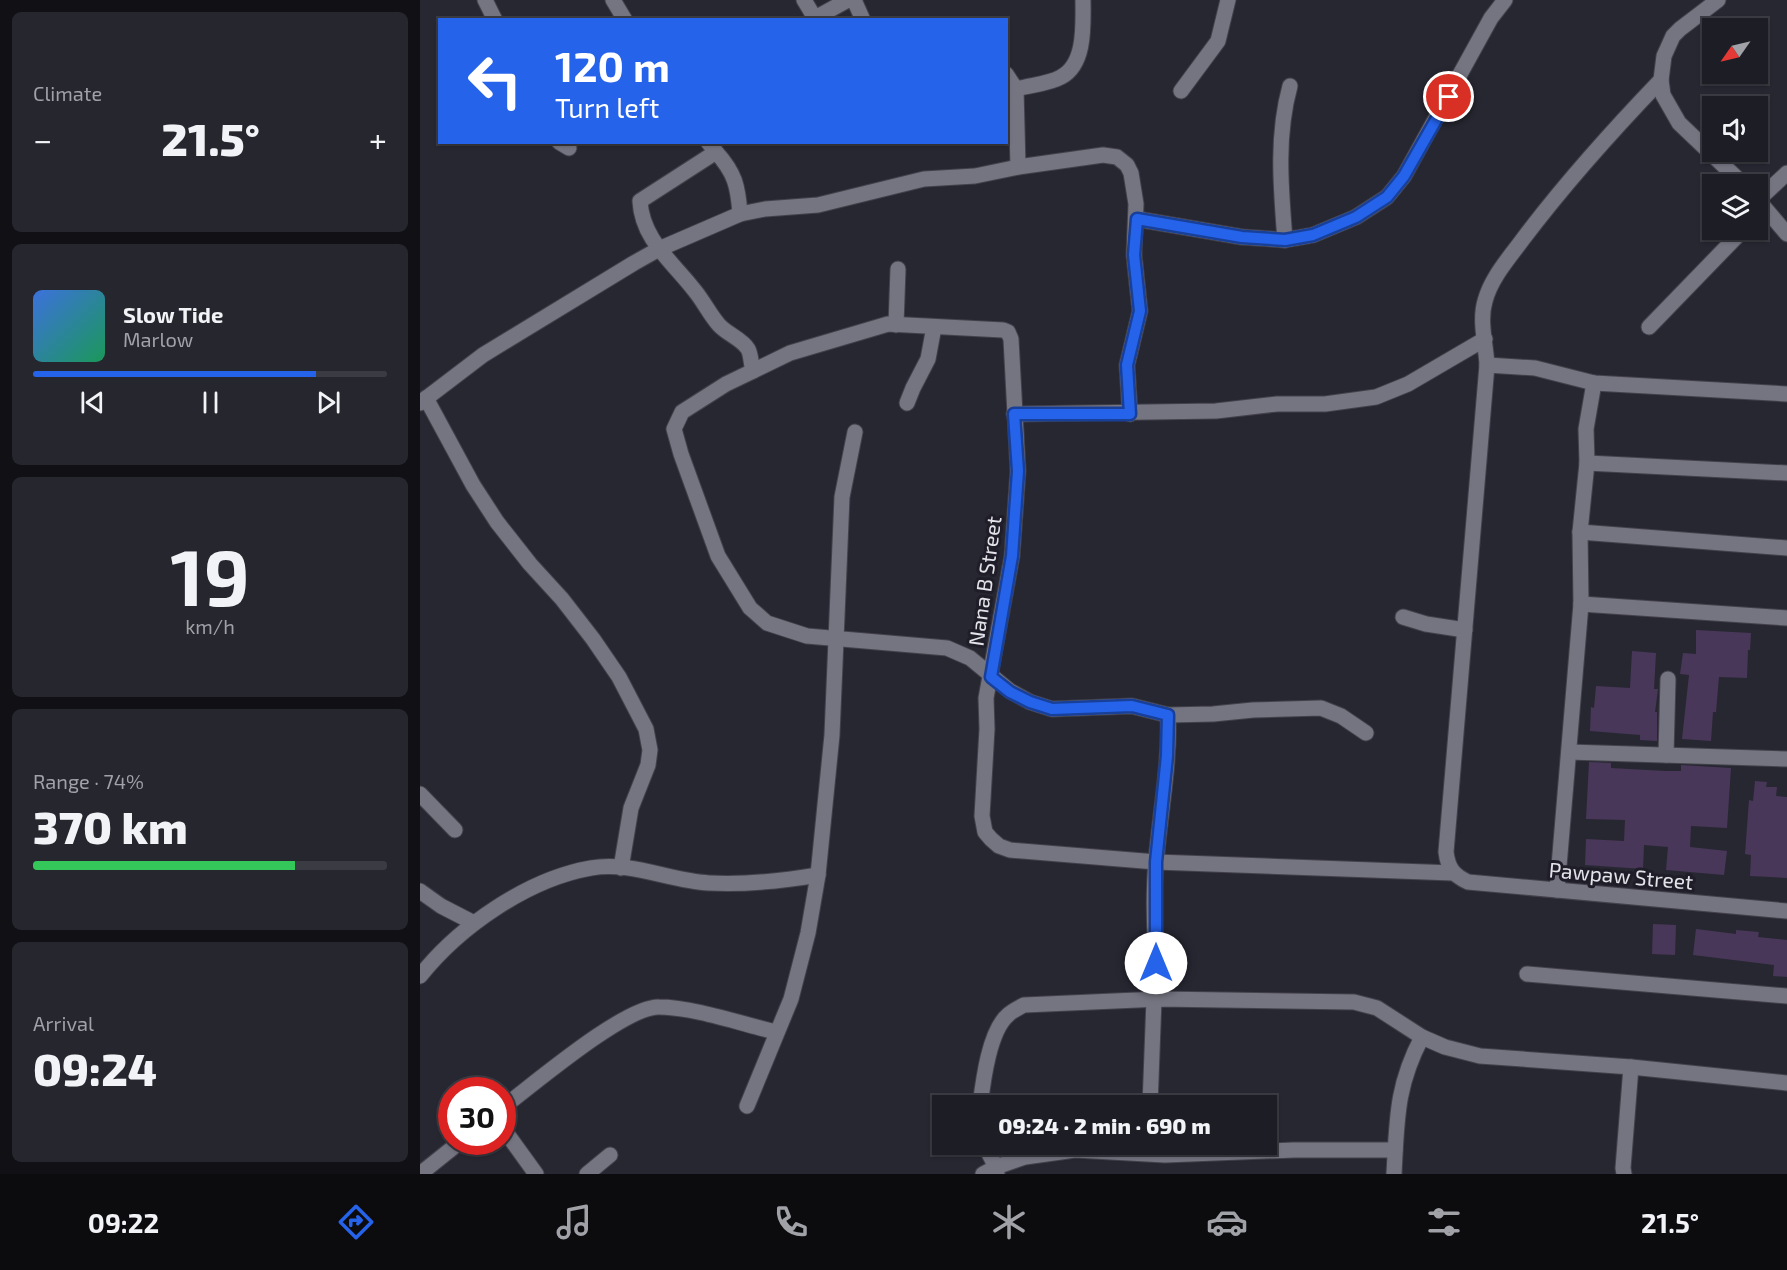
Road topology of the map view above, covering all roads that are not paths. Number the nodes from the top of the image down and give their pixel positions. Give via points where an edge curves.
1 (485, 0) edge
2 (613, 0) edge
3 (804, 0) edge
4 (848, 0) edge
5 (854, 0) edge
6 (1083, 0) edge
7 (1228, 0) edge
8 (1505, 0) edge
9 (1718, 0) edge
10 (494, 18) edge
11 (624, 18) edge
12 (817, 18) edge
13 (862, 18) edge
14 (1008, 77) edge
15 (1661, 80) junction
16 (1290, 86) dead end
17 (1016, 89) junction
18 (1181, 91) dead end
19 (712, 147) edge
20 (1018, 167) junction
21 (1787, 173) edge
22 (1733, 174) edge
23 (1768, 196) edge
24 (740, 214) junction
25 (1768, 214) edge
26 (1137, 219) junction
27 (1787, 234) edge
28 (1285, 240) junction
29 (1733, 240) edge
30 (659, 249) junction
31 (898, 269) dead end
32 (896, 325) junction
33 (934, 327) junction
34 (1648, 327) dead end
35 (1485, 339) junction
36 (1488, 365) junction
37 (753, 371) junction
38 (1594, 383) junction
39 (1787, 394) edge
40 (423, 400) edge
41 (907, 403) dead end
42 (1014, 414) junction
43 (1130, 414) junction
44 (855, 432) dead end
45 (1587, 463) junction
46 (1787, 473) edge
47 (1580, 532) junction
48 (1787, 548) edge
49 (1581, 604) junction
50 (1403, 617) dead end
51 (1787, 618) edge
52 (1465, 630) junction
53 (837, 640) junction
54 (991, 677) junction
55 (1668, 679) dead end
56 (1168, 715) junction
57 (1366, 733) dead end
58 (1569, 752) junction
59 (1666, 755) junction
60 (1787, 759) edge
61 (420, 794) edge
62 (455, 830) dead end
63 (991, 839) joint
64 (1156, 862) junction
65 (621, 868) junction
66 (1453, 873) junction
67 (818, 875) junction
68 (1557, 890) junction
69 (420, 891) edge
70 (1787, 911) edge
71 (474, 923) junction
72 (1527, 974) dead end
73 (420, 976) edge
74 (1787, 996) edge
75 (1157, 999) junction
76 (776, 1032) junction
77 (1422, 1036) junction
78 (1631, 1067) junction
79 (1787, 1083) edge
80 (982, 1095) edge
81 (1151, 1095) edge
82 (516, 1097) edge
83 (747, 1106) dead end
84 (516, 1146) edge
85 (1395, 1150) junction
86 (1277, 1151) edge
87 (444, 1155) edge
88 (610, 1155) dead end
89 (987, 1155) edge
90 (1039, 1155) edge
91 (992, 1172) edge
92 (420, 1174) edge
93 (536, 1174) edge
94 (586, 1174) edge
95 (1394, 1174) edge
96 (1624, 1174) edge

1 - 10 street
2 - 11 street
3 - 12 street
4 - 12 street
5 - 13 street
6 - 17 street via 1078,59 1072,71 1060,79
7 - 18 street via 1218,41
8 - 28 street via 1491,18 1418,153 1387,197 1356,217 1313,235
9 - 15 street via 1674,36 1664,56
14 - 17 street
15 - 22 street via 1663,95 1679,123
15 - 35 street via 1578,170 1493,282 1484,302
16 - 28 street via 1280,156
17 - 20 street
19 - 24 street via 736,182
19 - 30 street via 640,201 646,228
20 - 24 street via 975,176 924,179 818,205
20 - 26 street via 1103,155 1117,157 1131,173
21 - 23 street
24 - 30 street
25 - 27 street
26 - 28 street via 1242,237
26 - 43 street via 1134,255 1140,311 1127,365
29 - 34 street
30 - 37 street via 717,323 744,344
30 - 40 street via 483,355
31 - 32 street
32 - 33 street
32 - 37 street via 789,353
33 - 41 street via 928,359
33 - 42 street, Nana B Street via 1008,332
35 - 36 street
35 - 43 street via 1408,384 1376,397 1325,404
36 - 38 street via 1535,368
36 - 52 street
37 - 53 street via 682,412 674,429 681,454 718,556 750,608 766,622 785,630
38 - 39 street
38 - 45 street via 1586,429
40 - 65 street via 497,522 593,639 619,677 646,729 648,765 631,808
42 - 43 street
42 - 54 street, Nana B Street via 1018,471 1012,546
44 - 53 street via 842,497
45 - 46 street
45 - 47 street
47 - 48 street
47 - 49 street
49 - 51 street
49 - 58 street
50 - 52 street
52 - 66 street via 1446,852
53 - 54 street via 947,648 970,658
53 - 67 street
54 - 56 street via 1010,692 1052,709 1132,706
54 - 63 street, Nana B Street via 986,698 982,816 985,832
55 - 59 street
56 - 57 street via 1321,708
56 - 64 street
58 - 59 street
58 - 68 street
59 - 60 street
61 - 62 street
63 - 64 street, Pawpaw Street via 1010,850
64 - 66 street, Pawpaw Street
64 - 75 street
65 - 67 street via 708,883 772,882
65 - 71 street via 592,867 552,880 513,897
66 - 68 street, Pawpaw Street via 1468,882
67 - 76 street via 794,988
68 - 70 street, Pawpaw Street
69 - 71 street
71 - 73 street
72 - 74 street
75 - 77 street via 1354,1002 1377,1008
75 - 80 street via 1024,1005 1016,1009 1002,1022 990,1050
75 - 81 street
76 - 82 street via 689,1011 657,1006 644,1009 610,1028
76 - 83 street
77 - 78 street via 1480,1056
77 - 85 street via 1402,1081
78 - 79 street
78 - 96 street
84 - 93 street
85 - 86 street
85 - 95 street
87 - 92 street
88 - 94 street
89 - 91 street
90 - 91 street

